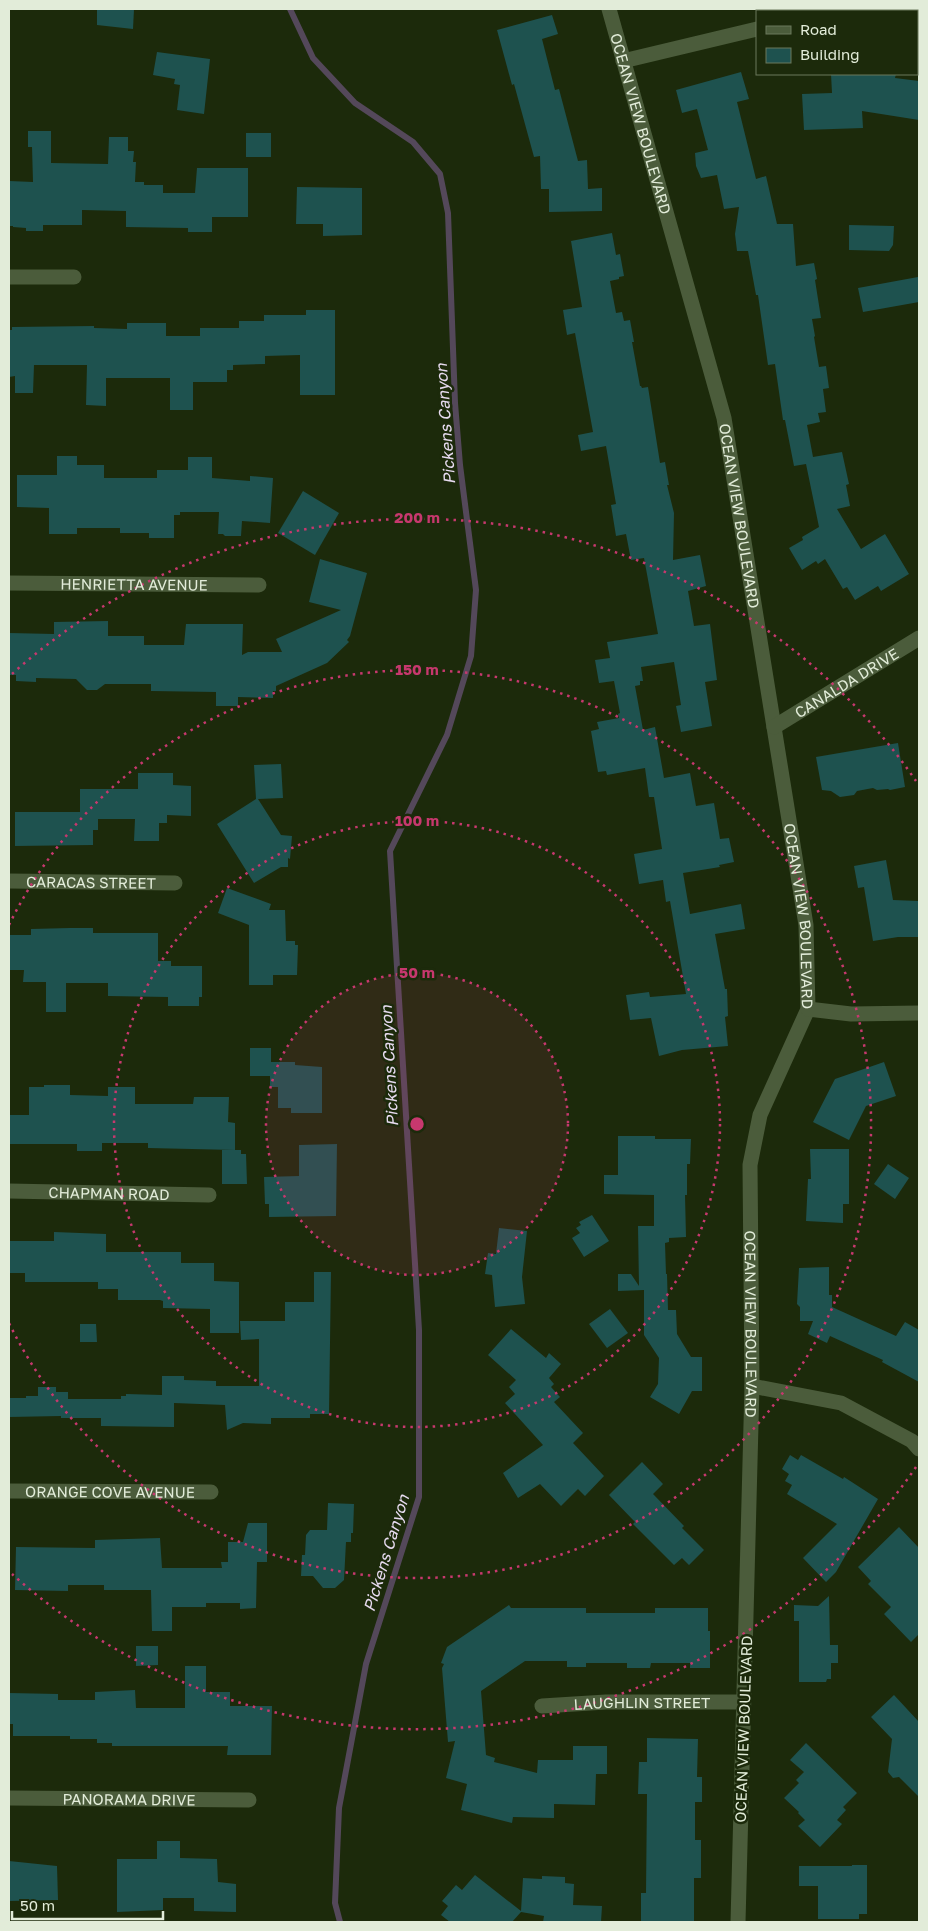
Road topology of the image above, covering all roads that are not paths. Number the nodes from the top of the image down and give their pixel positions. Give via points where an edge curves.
1 (609, 9) edge
2 (756, 29) edge
3 (623, 61) junction
4 (9, 277) edge
5 (74, 278) dead end
6 (9, 583) edge
7 (259, 585) dead end
8 (919, 638) edge
9 (774, 727) junction
10 (9, 881) edge
11 (175, 883) dead end
12 (808, 1009) junction
13 (919, 1013) edge
14 (9, 1191) edge
15 (210, 1194) dead end
16 (752, 1386) junction
17 (919, 1449) edge
18 (9, 1491) edge
19 (211, 1492) dead end
20 (743, 1702) junction
21 (542, 1706) dead end
22 (9, 1798) edge
23 (249, 1800) dead end
24 (738, 1922) edge

1 - 3 street, OCEAN VIEW BOULEVARD
2 - 3 street
3 - 9 street, OCEAN VIEW BOULEVARD via 724,418
4 - 5 street
6 - 7 street, HENRIETTA AVENUE
8 - 9 street, CANALDA DRIVE
9 - 12 street, OCEAN VIEW BOULEVARD via 806,925
10 - 11 street, CARACAS STREET
12 - 13 street via 851,1014
12 - 16 street, OCEAN VIEW BOULEVARD via 760,1114 750,1165
14 - 15 street, CHAPMAN ROAD
16 - 17 street via 840,1403 912,1441
16 - 20 street, OCEAN VIEW BOULEVARD
18 - 19 street, ORANGE COVE AVENUE
20 - 21 street, LAUGHLIN STREET via 606,1702
20 - 24 street, OCEAN VIEW BOULEVARD
22 - 23 street, PANORAMA DRIVE

